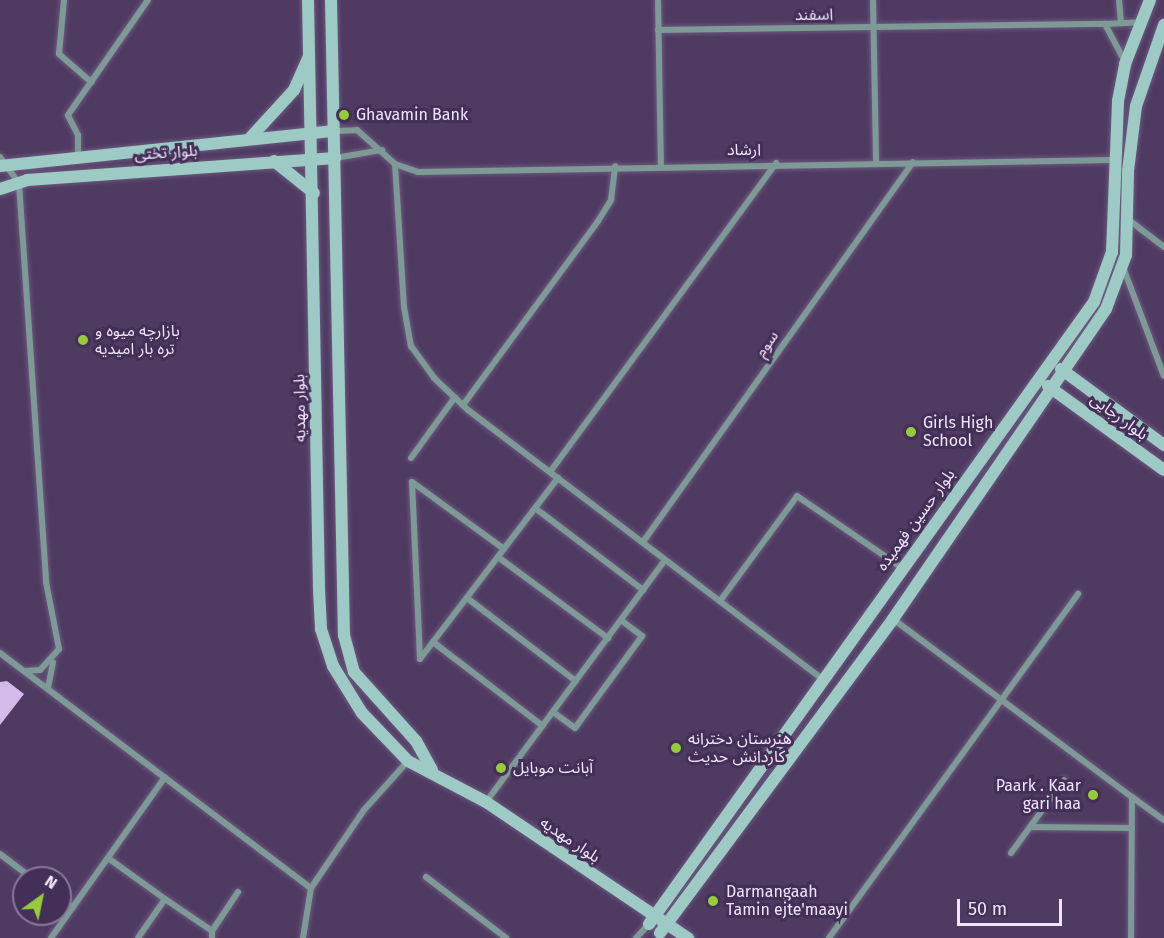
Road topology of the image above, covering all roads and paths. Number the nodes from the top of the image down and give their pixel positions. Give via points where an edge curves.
1 (64, 0) edge
2 (148, 0) edge
3 (308, 0) edge
4 (331, 0) edge
5 (658, 0) edge
6 (873, 0) edge
7 (1119, 0) edge
8 (1150, 0) edge
9 (1140, 22) junction
10 (1121, 23) junction
11 (1105, 24) junction
12 (1164, 25) edge
13 (873, 28) junction
14 (658, 30) junction
15 (310, 55) junction
16 (1125, 64) junction
17 (91, 82) junction
18 (334, 131) junction
19 (314, 132) junction
20 (251, 137) junction
21 (382, 150) junction
22 (78, 158) junction
23 (335, 158) junction
24 (314, 159) junction
25 (1112, 160) junction
26 (274, 161) junction
27 (3, 162) edge
28 (876, 162) junction
29 (913, 162) junction
30 (776, 163) junction
31 (395, 164) junction
32 (661, 164) junction
33 (615, 166) junction
34 (19, 183) junction
35 (0, 189) edge
36 (314, 193) junction
37 (1129, 220) junction
38 (1164, 247) edge
39 (1123, 267) junction
40 (1053, 363) junction
41 (1066, 373) junction
42 (1164, 376) edge
43 (1040, 380) junction
44 (1054, 390) junction
45 (455, 397) junction
46 (463, 405) junction
47 (1164, 445) edge
48 (411, 459) dead end
49 (1164, 470) edge
50 (550, 472) junction
51 (558, 478) junction
52 (535, 508) junction
53 (642, 542) junction
54 (504, 549) junction
55 (498, 557) junction
56 (666, 560) junction
57 (902, 568) junction
58 (643, 590) junction
59 (1078, 594) dead end
60 (467, 598) junction
61 (720, 601) junction
62 (893, 619) junction
63 (621, 620) junction
64 (608, 638) junction
65 (433, 642) junction
66 (0, 653) edge
67 (53, 662) junction
68 (25, 671) junction
69 (821, 678) junction
70 (576, 681) junction
71 (48, 688) junction
72 (1001, 700) junction
73 (553, 712) junction
74 (543, 726) junction
75 (408, 761) junction
76 (432, 770) junction
77 (165, 777) junction
78 (1064, 780) dead end
79 (1132, 797) junction
80 (486, 802) junction
81 (1164, 820) edge
82 (1030, 827) junction
83 (1132, 828) junction
84 (1011, 853) dead end
85 (0, 854) edge
86 (108, 858) junction
87 (16, 866) edge
88 (426, 877) dead end
89 (311, 888) junction
90 (238, 892) dead end
91 (165, 898) junction
92 (634, 904) junction
93 (73, 908) joint
94 (657, 913) junction
95 (668, 921) junction
96 (649, 924) junction
97 (212, 934) edge
98 (662, 935) edge
99 (51, 938) edge
100 (138, 938) edge
101 (303, 938) edge
102 (506, 938) edge
103 (636, 938) edge
104 (688, 938) edge
105 (829, 938) edge
106 (1131, 938) edge

1 - 17 street via 59,54
2 - 17 street
3 - 15 street, بلوار مهدیه
4 - 18 street
5 - 14 street
6 - 13 street
7 - 10 street
8 - 9 street, بلوار حسین فهمیده
9 - 10 street, اسفند
9 - 16 street, بلوار حسین فهمیده
10 - 11 street, اسفند
11 - 13 street, اسفند
11 - 16 street
12 - 37 street via 1136,106 1128,171
13 - 14 street, اسفند
13 - 28 street
14 - 32 street
15 - 19 street, بلوار مهدیه
15 - 20 street via 294,90
16 - 25 street, بلوار حسین فهمیده
17 - 22 street via 68,115 78,135
18 - 19 street, بلوار تختی
18 - 21 street via 357,130
18 - 23 street
19 - 20 street, بلوار تختی
19 - 24 street, بلوار مهدیه
20 - 22 street, بلوار تختی
21 - 23 street
21 - 31 street
22 - 27 street, بلوار تختی
23 - 24 street, بلوار تختی
23 - 76 street via 332,219 344,635 354,672 416,741
24 - 26 street, بلوار تختی
24 - 36 street, بلوار مهدیه
25 - 29 street, ارشاد
25 - 40 street, بلوار حسین فهمیده via 1112,252 1105,278
26 - 34 street, بلوار تختی
26 - 36 street
27 - 34 street
28 - 29 street, ارشاد
28 - 30 street, ارشاد
29 - 53 street, سوم
30 - 32 street, ارشاد
30 - 50 street
31 - 33 street, ارشاد via 418,172
31 - 45 street via 411,346
32 - 33 street, ارشاد
33 - 46 street via 611,200 598,221
34 - 35 street, بلوار تختی
34 - 67 street via 46,582 59,649
36 - 75 street, بلوار مهدیه via 321,629 348,693
37 - 38 street
37 - 39 street
39 - 41 street via 1106,309
39 - 42 street
40 - 41 street, بلوار رجایی
40 - 43 street, بلوار حسین فهمیده
41 - 44 street
41 - 47 street, بلوار رجایی
43 - 44 street, بلوار رجایی
43 - 57 street, بلوار حسین فهمیده
44 - 49 street, بلوار رجایی
44 - 62 street
45 - 46 street
45 - 48 street
46 - 50 street
50 - 51 street
51 - 52 street
51 - 53 street
52 - 54 street
52 - 58 street
53 - 56 street
54 - 55 street
54 - 65 street via 412,482 420,659
55 - 60 street
55 - 64 street
56 - 58 street
56 - 61 street
57 - 61 street via 797,496
57 - 69 street, بلوار حسین فهمیده
58 - 63 street
59 - 72 street
60 - 65 street
60 - 70 street
61 - 69 street
62 - 72 street
62 - 95 street
63 - 64 street
63 - 73 street via 642,636 575,728
64 - 70 street
65 - 74 street
66 - 68 street
67 - 68 street
67 - 71 street
68 - 71 street
69 - 94 street, بلوار حسین فهمیده
70 - 73 street
71 - 77 street
72 - 79 street
72 - 105 street
73 - 74 street
74 - 80 street
75 - 76 street, بلوار مهدیه
75 - 89 street via 364,810
76 - 80 street, بلوار مهدیه
77 - 86 street
77 - 89 street
78 - 82 street
79 - 81 street
79 - 83 street
80 - 92 street, بلوار مهدیه
82 - 83 street
82 - 84 street
83 - 106 street
85 - 87 street
86 - 91 street
86 - 93 street
88 - 102 street
89 - 101 street
90 - 97 street
91 - 97 street
91 - 100 street
92 - 94 street, بلوار مهدیه
92 - 96 street
93 - 99 street
94 - 95 street, بلوار مهدیه
94 - 96 street, بلوار حسین فهمیده
95 - 98 street
95 - 104 street, بلوار مهدیه
96 - 98 street
96 - 103 street

